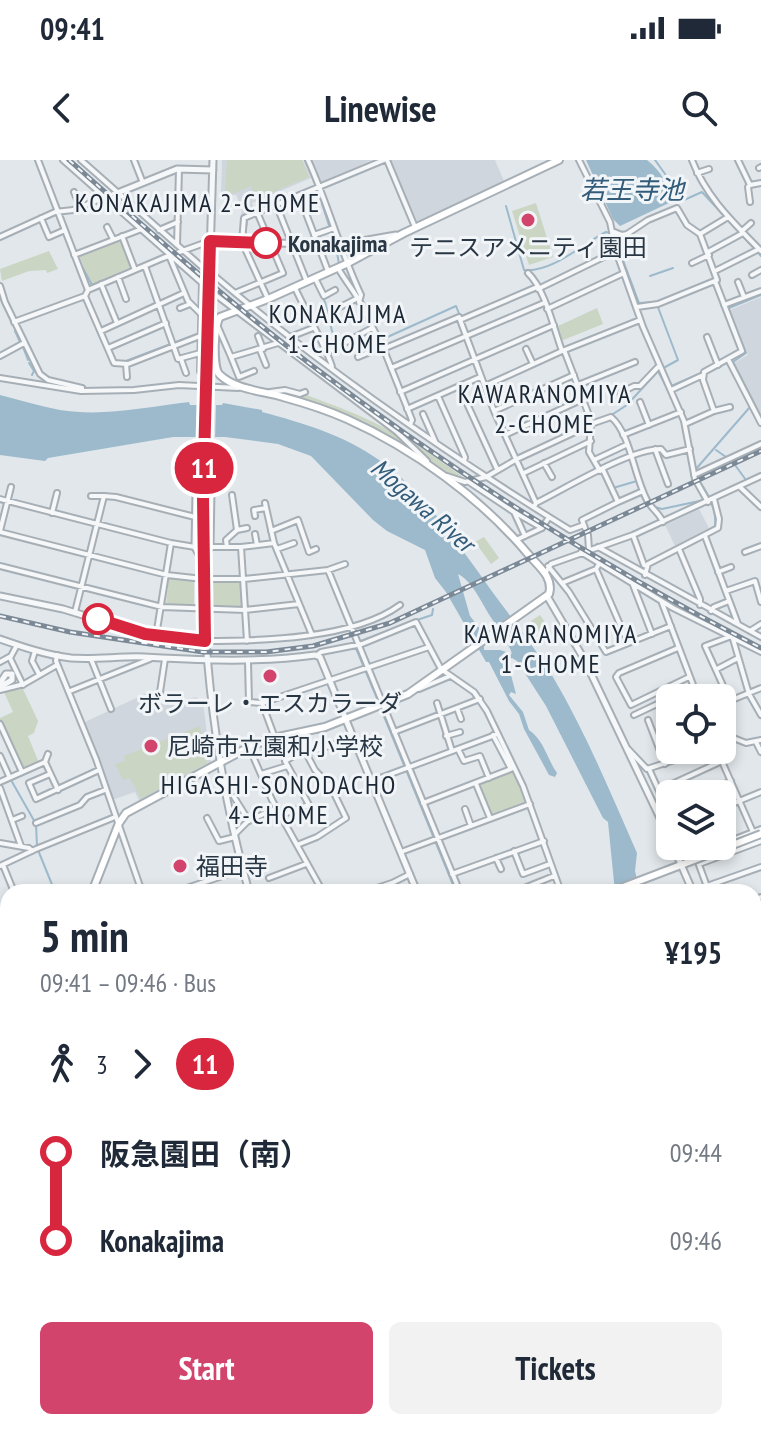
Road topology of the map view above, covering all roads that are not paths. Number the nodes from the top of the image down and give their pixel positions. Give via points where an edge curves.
1 (38, 160) edge
2 (63, 160) edge
3 (81, 160) edge
4 (134, 160) edge
5 (178, 160) edge
6 (213, 160) edge
7 (308, 160) edge
8 (385, 160) edge
9 (559, 160) edge
10 (579, 160) edge
11 (692, 160) edge
12 (738, 160) edge
13 (180, 169) junction
14 (709, 169) dead end
15 (213, 170) junction
16 (697, 173) junction
17 (143, 183) junction
18 (761, 183) edge
19 (750, 185) junction
20 (320, 186) junction
21 (74, 192) dead end
22 (118, 193) junction
23 (299, 195) junction
24 (105, 198) junction
25 (750, 202) dead end
26 (276, 204) junction
27 (80, 207) junction
28 (58, 212) junction
29 (257, 212) junction
30 (41, 218) junction
31 (726, 219) junction
32 (178, 222) junction
33 (751, 223) dead end
34 (107, 227) dead end
35 (334, 228) junction
36 (140, 229) junction
37 (416, 229) junction
38 (65, 230) junction
39 (159, 230) junction
40 (612, 231) junction
41 (404, 233) junction
42 (700, 234) junction
43 (741, 234) junction
44 (122, 236) junction
45 (313, 236) junction
46 (0, 237) edge
47 (113, 240) junction
48 (210, 241) junction
49 (372, 241) junction
50 (242, 242) junction
51 (271, 243) junction
52 (290, 244) junction
53 (316, 244) junction
54 (177, 245) junction
55 (339, 245) junction
56 (376, 250) junction
57 (183, 251) junction
58 (616, 251) junction
59 (758, 251) edge
60 (708, 253) junction
61 (74, 255) junction
62 (169, 255) junction
63 (692, 263) dead end
64 (346, 264) junction
65 (145, 265) junction
66 (201, 266) dead end
67 (338, 268) junction
68 (135, 270) junction
69 (761, 270) edge
70 (715, 271) junction
71 (210, 272) junction
72 (329, 272) junction
73 (528, 273) dead end
74 (624, 273) junction
75 (752, 275) dead end
76 (118, 277) junction
77 (315, 278) junction
78 (715, 281) junction
79 (260, 282) junction
80 (307, 282) junction
81 (738, 282) dead end
82 (101, 284) junction
83 (0, 286) edge
84 (295, 288) junction
85 (537, 288) junction
86 (88, 290) junction
87 (335, 290) dead end
88 (761, 291) edge
89 (184, 293) junction
90 (235, 293) junction
91 (85, 296) junction
92 (217, 296) dead end
93 (744, 297) junction
94 (126, 299) dead end
95 (268, 299) junction
96 (358, 300) junction
97 (2, 303) edge
98 (544, 303) junction
99 (190, 304) junction
100 (725, 305) junction
101 (159, 306) junction
102 (251, 306) junction
103 (637, 307) junction
104 (180, 308) dead end
105 (547, 309) junction
106 (334, 310) dead end
107 (236, 311) junction
108 (201, 314) junction
109 (460, 320) junction
110 (640, 320) junction
111 (14, 322) junction
112 (216, 322) junction
113 (117, 323) junction
114 (166, 323) junction
115 (554, 325) junction
116 (313, 328) junction
117 (372, 328) junction
118 (101, 331) junction
119 (200, 336) junction
120 (258, 336) dead end
121 (466, 336) junction
122 (290, 337) junction
123 (707, 337) dead end
124 (24, 343) junction
125 (278, 343) junction
126 (174, 346) junction
127 (108, 348) junction
128 (383, 348) junction
129 (262, 349) junction
130 (526, 349) dead end
131 (563, 350) junction
132 (328, 352) junction
133 (200, 353) junction
134 (0, 356) edge
135 (231, 357) junction
136 (358, 357) dead end
137 (181, 359) junction
138 (474, 359) junction
139 (728, 359) junction
140 (635, 362) dead end
141 (126, 364) junction
142 (533, 364) junction
143 (266, 365) dead end
144 (718, 365) junction
145 (215, 367) junction
146 (658, 367) junction
147 (391, 368) junction
148 (332, 369) junction
149 (254, 371) dead end
150 (186, 373) dead end
151 (574, 375) junction
152 (703, 375) junction
153 (127, 377) dead end
154 (480, 377) junction
155 (0, 378) edge
156 (207, 385) junction
157 (578, 385) junction
158 (485, 386) junction
159 (244, 388) junction
160 (671, 390) junction
161 (81, 391) junction
162 (305, 392) dead end
163 (400, 392) junction
164 (264, 393) junction
165 (620, 393) dead end
166 (438, 396) junction
167 (464, 397) dead end
168 (583, 399) junction
169 (640, 402) dead end
170 (730, 407) dead end
171 (407, 409) junction
172 (494, 411) junction
173 (714, 411) junction
174 (681, 412) junction
175 (423, 414) dead end
176 (404, 421) junction
177 (761, 423) edge
178 (591, 424) junction
179 (685, 424) junction
180 (410, 425) junction
181 (649, 425) junction
182 (397, 432) junction
183 (505, 435) junction
184 (623, 435) junction
185 (591, 441) junction
186 (437, 444) junction
187 (761, 444) edge
188 (626, 445) junction
189 (655, 449) junction
190 (690, 449) junction
191 (630, 457) junction
192 (517, 459) junction
193 (594, 460) junction
194 (464, 462) junction
195 (544, 463) junction
196 (497, 469) junction
197 (434, 470) junction
198 (601, 471) junction
199 (523, 473) junction
200 (694, 475) junction
201 (761, 476) edge
202 (486, 477) junction
203 (552, 477) dead end
204 (468, 482) junction
205 (668, 484) dead end
206 (11, 487) dead end
207 (740, 487) junction
208 (196, 491) dead end
209 (211, 491) dead end
210 (643, 491) junction
211 (57, 493) dead end
212 (232, 495) dead end
213 (91, 496) dead end
214 (106, 496) junction
215 (0, 499) edge
216 (8, 501) junction
217 (711, 501) junction
218 (618, 502) junction
219 (535, 505) junction
220 (761, 507) edge
221 (514, 512) junction
222 (52, 513) junction
223 (255, 516) dead end
224 (195, 517) junction
225 (549, 517) junction
226 (663, 522) junction
227 (98, 525) junction
228 (247, 528) dead end
229 (542, 528) junction
230 (237, 530) junction
231 (271, 531) junction
232 (0, 532) edge
233 (255, 534) dead end
234 (588, 535) dead end
235 (633, 535) junction
236 (525, 536) junction
237 (705, 536) junction
238 (516, 540) junction
239 (171, 543) junction
240 (294, 543) dead end
241 (257, 545) junction
242 (275, 546) junction
243 (761, 546) edge
244 (195, 547) junction
245 (210, 547) junction
246 (227, 547) junction
247 (241, 547) junction
248 (598, 547) junction
249 (316, 549) dead end
250 (589, 550) junction
251 (678, 550) junction
252 (581, 552) junction
253 (745, 552) dead end
254 (90, 556) junction
255 (202, 558) junction
256 (345, 564) dead end
257 (0, 566) edge
258 (598, 566) junction
259 (647, 566) junction
260 (731, 567) dead end
261 (547, 569) junction
262 (328, 570) junction
263 (718, 572) junction
264 (287, 574) junction
265 (167, 575) junction
266 (645, 575) junction
267 (203, 579) junction
268 (244, 579) junction
269 (562, 583) junction
270 (633, 585) junction
271 (81, 587) junction
272 (726, 591) junction
273 (0, 596) edge
274 (546, 597) junction
275 (662, 601) junction
276 (729, 601) junction
277 (761, 602) edge
278 (299, 604) junction
279 (400, 605) dead end
280 (700, 605) junction
281 (162, 607) junction
282 (204, 610) junction
283 (245, 610) junction
284 (711, 611) junction
285 (75, 612) junction
286 (761, 624) edge
287 (738, 625) junction
288 (351, 626) junction
289 (671, 626) junction
290 (750, 632) junction
291 (652, 634) junction
292 (312, 635) junction
293 (156, 636) junction
294 (731, 637) junction
295 (761, 637) edge
296 (0, 639) edge
297 (205, 641) junction
298 (247, 641) junction
299 (628, 643) junction
300 (356, 644) junction
301 (17, 645) junction
302 (429, 647) junction
303 (678, 648) junction
304 (35, 651) junction
305 (761, 652) edge
306 (57, 655) junction
307 (317, 655) junction
308 (11, 656) junction
309 (91, 658) junction
310 (152, 658) junction
311 (738, 658) junction
312 (165, 659) junction
313 (207, 661) junction
314 (0, 662) edge
315 (248, 662) junction
316 (57, 665) junction
317 (365, 668) junction
318 (441, 669) junction
319 (717, 669) junction
320 (39, 674) junction
321 (450, 676) junction
322 (689, 677) junction
323 (99, 680) junction
324 (330, 680) junction
325 (692, 684) edge
326 (723, 684) edge
327 (23, 685) junction
328 (0, 687) edge
329 (761, 688) edge
330 (70, 691) junction
331 (160, 692) dead end
332 (408, 694) junction
333 (749, 694) junction
334 (480, 699) junction
335 (736, 699) edge
336 (262, 703) junction
337 (437, 703) dead end
338 (380, 704) junction
339 (656, 705) edge
340 (457, 708) junction
341 (111, 709) dead end
342 (440, 714) junction
343 (634, 715) dead end
344 (761, 715) edge
345 (346, 719) junction
346 (461, 719) dead end
347 (648, 720) dead end
348 (0, 724) edge
349 (394, 732) junction
350 (460, 732) dead end
351 (296, 734) junction
352 (496, 734) junction
353 (446, 736) junction
354 (275, 738) junction
355 (354, 738) junction
356 (736, 738) edge
357 (656, 741) edge
358 (758, 741) edge
359 (249, 747) junction
360 (627, 748) junction
361 (458, 749) junction
362 (305, 751) junction
363 (452, 751) junction
364 (761, 752) edge
365 (48, 754) dead end
366 (0, 756) edge
367 (45, 762) junction
368 (220, 762) junction
369 (665, 764) edge
370 (715, 764) edge
371 (287, 766) junction
372 (407, 768) junction
373 (649, 769) junction
374 (99, 770) junction
375 (22, 772) junction
376 (50, 774) junction
377 (261, 774) junction
378 (9, 777) junction
379 (489, 778) junction
380 (681, 780) edge
381 (372, 781) junction
382 (475, 783) junction
383 (656, 784) edge
384 (0, 785) edge
385 (58, 790) junction
386 (105, 790) junction
387 (761, 792) edge
388 (736, 793) edge
389 (234, 797) dead end
390 (739, 800) junction
391 (736, 801) edge
392 (423, 803) junction
393 (530, 804) junction
394 (277, 808) junction
395 (465, 809) dead end
396 (656, 809) edge
397 (281, 815) junction
398 (22, 816) dead end
399 (115, 817) junction
400 (207, 818) dead end
401 (490, 818) junction
402 (12, 820) junction
403 (249, 821) junction
404 (36, 823) dead end
405 (118, 826) junction
406 (471, 826) junction
407 (759, 835) edge
408 (235, 836) junction
409 (436, 839) junction
410 (544, 840) junction
411 (736, 841) edge
412 (0, 843) edge
413 (736, 844) edge
414 (297, 845) junction
415 (21, 846) junction
416 (761, 848) edge
417 (32, 851) junction
418 (514, 851) junction
419 (401, 852) junction
420 (496, 858) junction
421 (677, 860) edge
422 (694, 860) edge
423 (696, 860) edge
424 (306, 864) junction
425 (550, 864) junction
426 (2, 866) edge
427 (679, 866) junction
428 (761, 867) edge
429 (243, 869) junction
430 (501, 869) dead end
431 (410, 874) junction
432 (452, 874) junction
433 (554, 876) junction
434 (269, 878) dead end
435 (95, 884) edge
436 (139, 884) edge
437 (199, 884) edge
438 (247, 884) edge
439 (318, 884) edge
440 (392, 884) edge
441 (414, 884) edge
442 (456, 884) edge
443 (534, 884) edge
444 (558, 884) edge
445 (631, 884) edge
446 (689, 884) edge
447 (706, 884) edge
448 (720, 884) edge

1 - 28 street
2 - 24 street
3 - 22 street
4 - 17 street
5 - 13 street
6 - 15 street
7 - 20 street
8 - 20 street
8 - 37 street
9 - 37 main road
10 - 40 street
11 - 16 street
12 - 19 street
13 - 15 street
13 - 17 street
13 - 32 street
14 - 16 street
15 - 48 street
16 - 31 street
17 - 22 street
18 - 19 street
19 - 25 street
20 - 23 street
20 - 35 street
21 - 27 street
22 - 24 street
22 - 39 street
23 - 26 street
23 - 45 street
24 - 27 street
24 - 36 street
26 - 29 street
26 - 52 street
27 - 28 street
28 - 30 street
28 - 38 street
29 - 50 street via 244,218
29 - 51 street
30 - 38 street via 49,237
30 - 46 street
31 - 42 street
31 - 43 street
32 - 39 street
32 - 54 street
33 - 43 street
34 - 47 street
35 - 45 street
35 - 55 street
36 - 44 street
36 - 62 street
37 - 41 main road
38 - 61 street
39 - 54 street
40 - 42 street via 627,234 677,208
40 - 58 street
41 - 49 street
41 - 56 main road
42 - 60 street
43 - 59 street
43 - 60 street
44 - 47 street
44 - 68 street
45 - 53 street
47 - 61 street
48 - 50 street
48 - 57 street
48 - 71 street
49 - 55 street
49 - 56 street
50 - 51 street
50 - 79 street
51 - 52 street
51 - 79 street via 283,273
52 - 53 street
52 - 80 street
53 - 55 street
53 - 72 street
54 - 57 street
55 - 64 street
56 - 64 main road
57 - 62 street
57 - 66 street
58 - 74 street
58 - 85 street
59 - 70 street
60 - 63 street
60 - 70 street
61 - 86 street
62 - 65 street
62 - 89 street
62 - 108 street via 202,283
64 - 67 main road
64 - 96 street via 361,295
65 - 68 street
65 - 101 street
67 - 72 main road
67 - 96 street
68 - 76 street
69 - 75 street
70 - 78 street
71 - 90 street
71 - 156 street, bridge
72 - 77 main road
73 - 85 street
74 - 103 street
74 - 105 street
76 - 82 street
76 - 94 street
77 - 80 main road
77 - 87 street via 324,296
78 - 100 street
78 - 103 street
79 - 90 street
79 - 95 street
80 - 84 main road
81 - 93 street
82 - 86 street
82 - 113 street
83 - 97 street
84 - 95 main road
84 - 116 street
85 - 98 street
85 - 109 street
86 - 91 street
88 - 93 street
89 - 99 street
89 - 101 street
90 - 102 street
91 - 111 street
91 - 118 street
92 - 107 street
93 - 100 street
95 - 102 main road
96 - 106 street
96 - 117 street
97 - 111 street
98 - 105 street
98 - 121 street
99 - 104 street
99 - 108 street
100 - 139 street via 742,351
101 - 113 street
101 - 114 street
102 - 107 main road
102 - 122 street
103 - 110 street
105 - 115 street
107 - 112 main road
107 - 125 street
108 - 119 street
109 - 121 street
109 - 128 street
110 - 131 street
110 - 146 street
111 - 124 street
112 - 135 street
112 - 145 main road
113 - 118 street
114 - 126 street
114 - 127 street
115 - 131 street
115 - 138 street
116 - 122 street
116 - 132 street
117 - 128 street
117 - 132 street
118 - 127 street
119 - 126 street
119 - 133 street
120 - 129 street
121 - 138 street
121 - 147 street
122 - 148 street
123 - 144 street
124 - 134 street
124 - 161 street via 42,376
125 - 129 street
125 - 182 street
126 - 137 street
126 - 141 street
127 - 141 street via 114,363
128 - 136 street
128 - 147 street
129 - 135 street
129 - 143 street
130 - 142 street
131 - 142 street
131 - 151 street
132 - 148 street
133 - 137 street
133 - 145 street via 200,371
135 - 149 street via 239,377
137 - 150 street
138 - 154 street
138 - 163 street
139 - 144 street
139 - 177 street
140 - 157 street
141 - 153 street
142 - 158 street
144 - 152 street
145 - 159 main road via 220,376
146 - 160 street
146 - 165 street via 640,386
147 - 163 street
148 - 176 street
151 - 157 street
151 - 172 street
152 - 160 street
152 - 173 street
154 - 158 street
154 - 166 street
155 - 161 street
156 - 159 street
156 - 161 street
156 - 255 street, bridge
157 - 168 street
158 - 172 street
159 - 164 main road
160 - 174 street
162 - 164 street
163 - 171 street
164 - 197 main road via 346,418
166 - 171 street
166 - 194 street
167 - 196 street
168 - 178 street
168 - 183 street
169 - 181 street
170 - 173 street
171 - 180 street
172 - 183 street
173 - 179 street
174 - 179 street
174 - 181 street
175 - 186 street
176 - 180 street
176 - 182 street
178 - 184 street via 611,417
178 - 185 street
178 - 192 street
179 - 190 street
180 - 186 street
181 - 184 street
182 - 197 street
183 - 192 street
184 - 188 street
185 - 193 street
185 - 195 street
186 - 194 street
187 - 200 street
188 - 191 street
188 - 193 street
189 - 190 street via 666,455
189 - 191 street
189 - 205 street
190 - 200 street
191 - 198 street
191 - 210 street
192 - 196 street
192 - 199 street
193 - 198 street
194 - 202 street
195 - 199 street
195 - 203 street
196 - 202 street
197 - 204 street
197 - 238 main road via 500,521
198 - 218 street
198 - 219 street
199 - 219 street
200 - 217 street
201 - 207 street
202 - 204 street
202 - 219 street
204 - 221 street
206 - 216 street
207 - 217 street
207 - 220 street
208 - 224 street
209 - 245 street
210 - 218 street
210 - 226 street
211 - 222 street
212 - 230 street
213 - 214 street
214 - 224 street
214 - 227 street
215 - 216 street
216 - 222 street
216 - 232 street
217 - 226 street
217 - 237 street via 719,526
218 - 225 street via 582,520 585,526 570,530
219 - 225 street
221 - 229 street
221 - 236 street
222 - 227 street
223 - 231 street via 254,510 266,505
224 - 244 street
225 - 229 street
226 - 235 street
227 - 239 street
227 - 254 street
228 - 230 street
229 - 236 street
230 - 246 street via 226,540
231 - 242 street
231 - 249 street via 297,518 309,552
232 - 254 street
233 - 241 street
234 - 250 street
235 - 248 street
235 - 259 street
236 - 238 street
237 - 251 street
237 - 263 street
238 - 261 main road
239 - 244 street
239 - 265 street
240 - 242 street
241 - 242 street
241 - 247 street
242 - 264 street
243 - 253 street
244 - 255 street
245 - 246 street
245 - 255 street
246 - 247 street
247 - 268 street
248 - 250 street
248 - 266 street
250 - 252 street
251 - 259 street
251 - 280 street
252 - 258 street
252 - 261 street
254 - 265 street
254 - 271 street
255 - 267 street
256 - 262 street
257 - 271 street
258 - 269 street
258 - 270 street
258 - 299 street
259 - 266 street
260 - 263 street
261 - 269 street
261 - 274 main road via 551,586
262 - 264 street
262 - 288 street
263 - 272 street
264 - 268 street
264 - 278 street
265 - 267 street
265 - 281 street
266 - 280 street
267 - 268 street
267 - 282 street
268 - 283 street
269 - 299 street via 606,652
270 - 275 street
270 - 291 street
271 - 281 street
271 - 285 street
272 - 276 street
272 - 277 street via 755,581
273 - 285 street
274 - 318 main road
274 - 360 street via 584,659
275 - 289 street
275 - 294 street
276 - 284 street
276 - 287 street
278 - 283 street
278 - 292 street
279 - 288 street
280 - 284 street
281 - 282 street
281 - 293 street
282 - 283 street
282 - 297 street
283 - 298 street
284 - 287 street
285 - 293 street
286 - 290 street
287 - 290 street
288 - 292 street
288 - 300 street
289 - 291 street
289 - 303 street
290 - 295 street
291 - 299 street
292 - 298 street
293 - 297 street
294 - 305 street
294 - 311 street
294 - 319 street via 705,646
296 - 301 street
297 - 298 street
297 - 313 street
300 - 302 street via 416,622
300 - 307 street
300 - 317 street
301 - 304 street
301 - 308 street
302 - 317 street
302 - 318 street
303 - 322 street
303 - 322 street via 616,677 631,705
304 - 306 street
304 - 320 street via 32,661
306 - 309 street
306 - 316 street
307 - 315 street
307 - 324 street
308 - 314 street
308 - 327 street
309 - 310 street
309 - 323 street
310 - 312 street
310 - 323 street
311 - 319 street
311 - 333 street
312 - 313 street
312 - 331 street
313 - 315 street
313 - 368 street
315 - 336 street via 249,702
316 - 320 street
316 - 330 street
317 - 324 street
317 - 338 street
318 - 321 street
318 - 332 main road
319 - 326 street
320 - 327 street
321 - 332 street
321 - 334 street
322 - 325 street
323 - 330 street
323 - 341 street
324 - 336 street
324 - 345 street
327 - 328 street
329 - 333 street
330 - 374 street
332 - 338 main road
333 - 335 street
333 - 344 street
334 - 340 street
334 - 352 street
336 - 354 street
337 - 342 street
338 - 345 main road
338 - 349 street
339 - 343 street
340 - 342 street
340 - 346 street
342 - 349 street
342 - 353 street
345 - 351 main road
345 - 355 street
347 - 357 street
348 - 375 street
349 - 372 street
350 - 353 street
351 - 354 main road
351 - 362 street
352 - 361 street
352 - 379 street via 511,769
352 - 393 street
353 - 363 street
354 - 359 main road
355 - 362 street
355 - 381 street
356 - 358 street
358 - 364 street
359 - 368 main road
359 - 377 street
360 - 373 street
360 - 396 street
361 - 363 street
361 - 379 street via 464,761 480,756
362 - 371 street via 285,761
362 - 414 street via 346,818
363 - 372 street
365 - 367 street
366 - 378 street
367 - 375 street
367 - 376 street
368 - 405 main road via 126,813
368 - 408 street
369 - 373 street
370 - 380 street
371 - 377 street
371 - 397 street via 309,805
372 - 381 street
372 - 392 street
373 - 383 street
374 - 385 street
374 - 386 street
375 - 378 street
376 - 385 street
376 - 385 street via 29,783 36,799
377 - 394 street
378 - 384 street
379 - 382 street
381 - 419 street
382 - 392 street
382 - 401 street
384 - 402 street
386 - 399 street
386 - 404 street
387 - 390 street
388 - 390 street
389 - 403 street
390 - 391 street
390 - 407 street
392 - 409 street
393 - 401 street
393 - 410 street
394 - 397 street
394 - 403 street
395 - 406 street
397 - 414 street
398 - 402 street
399 - 405 street
399 - 417 street
400 - 408 street via 219,841
401 - 406 street
402 - 415 street
403 - 408 street
405 - 435 main road
405 - 436 street
406 - 409 street
407 - 411 street
407 - 413 main road, bridge
407 - 416 street
408 - 429 street
409 - 419 street
409 - 432 street
410 - 418 street
410 - 425 street
412 - 415 street
414 - 424 street
415 - 417 street
417 - 426 street
418 - 420 street
418 - 425 street via 523,874
419 - 431 street
420 - 430 street
420 - 432 street
421 - 427 street
422 - 427 main road
423 - 447 street
424 - 434 street
424 - 439 street
425 - 433 street
427 - 445 main road
427 - 446 street
428 - 448 street
429 - 437 street
429 - 438 street
431 - 440 street
431 - 441 street
432 - 442 street
433 - 443 street
433 - 444 street

